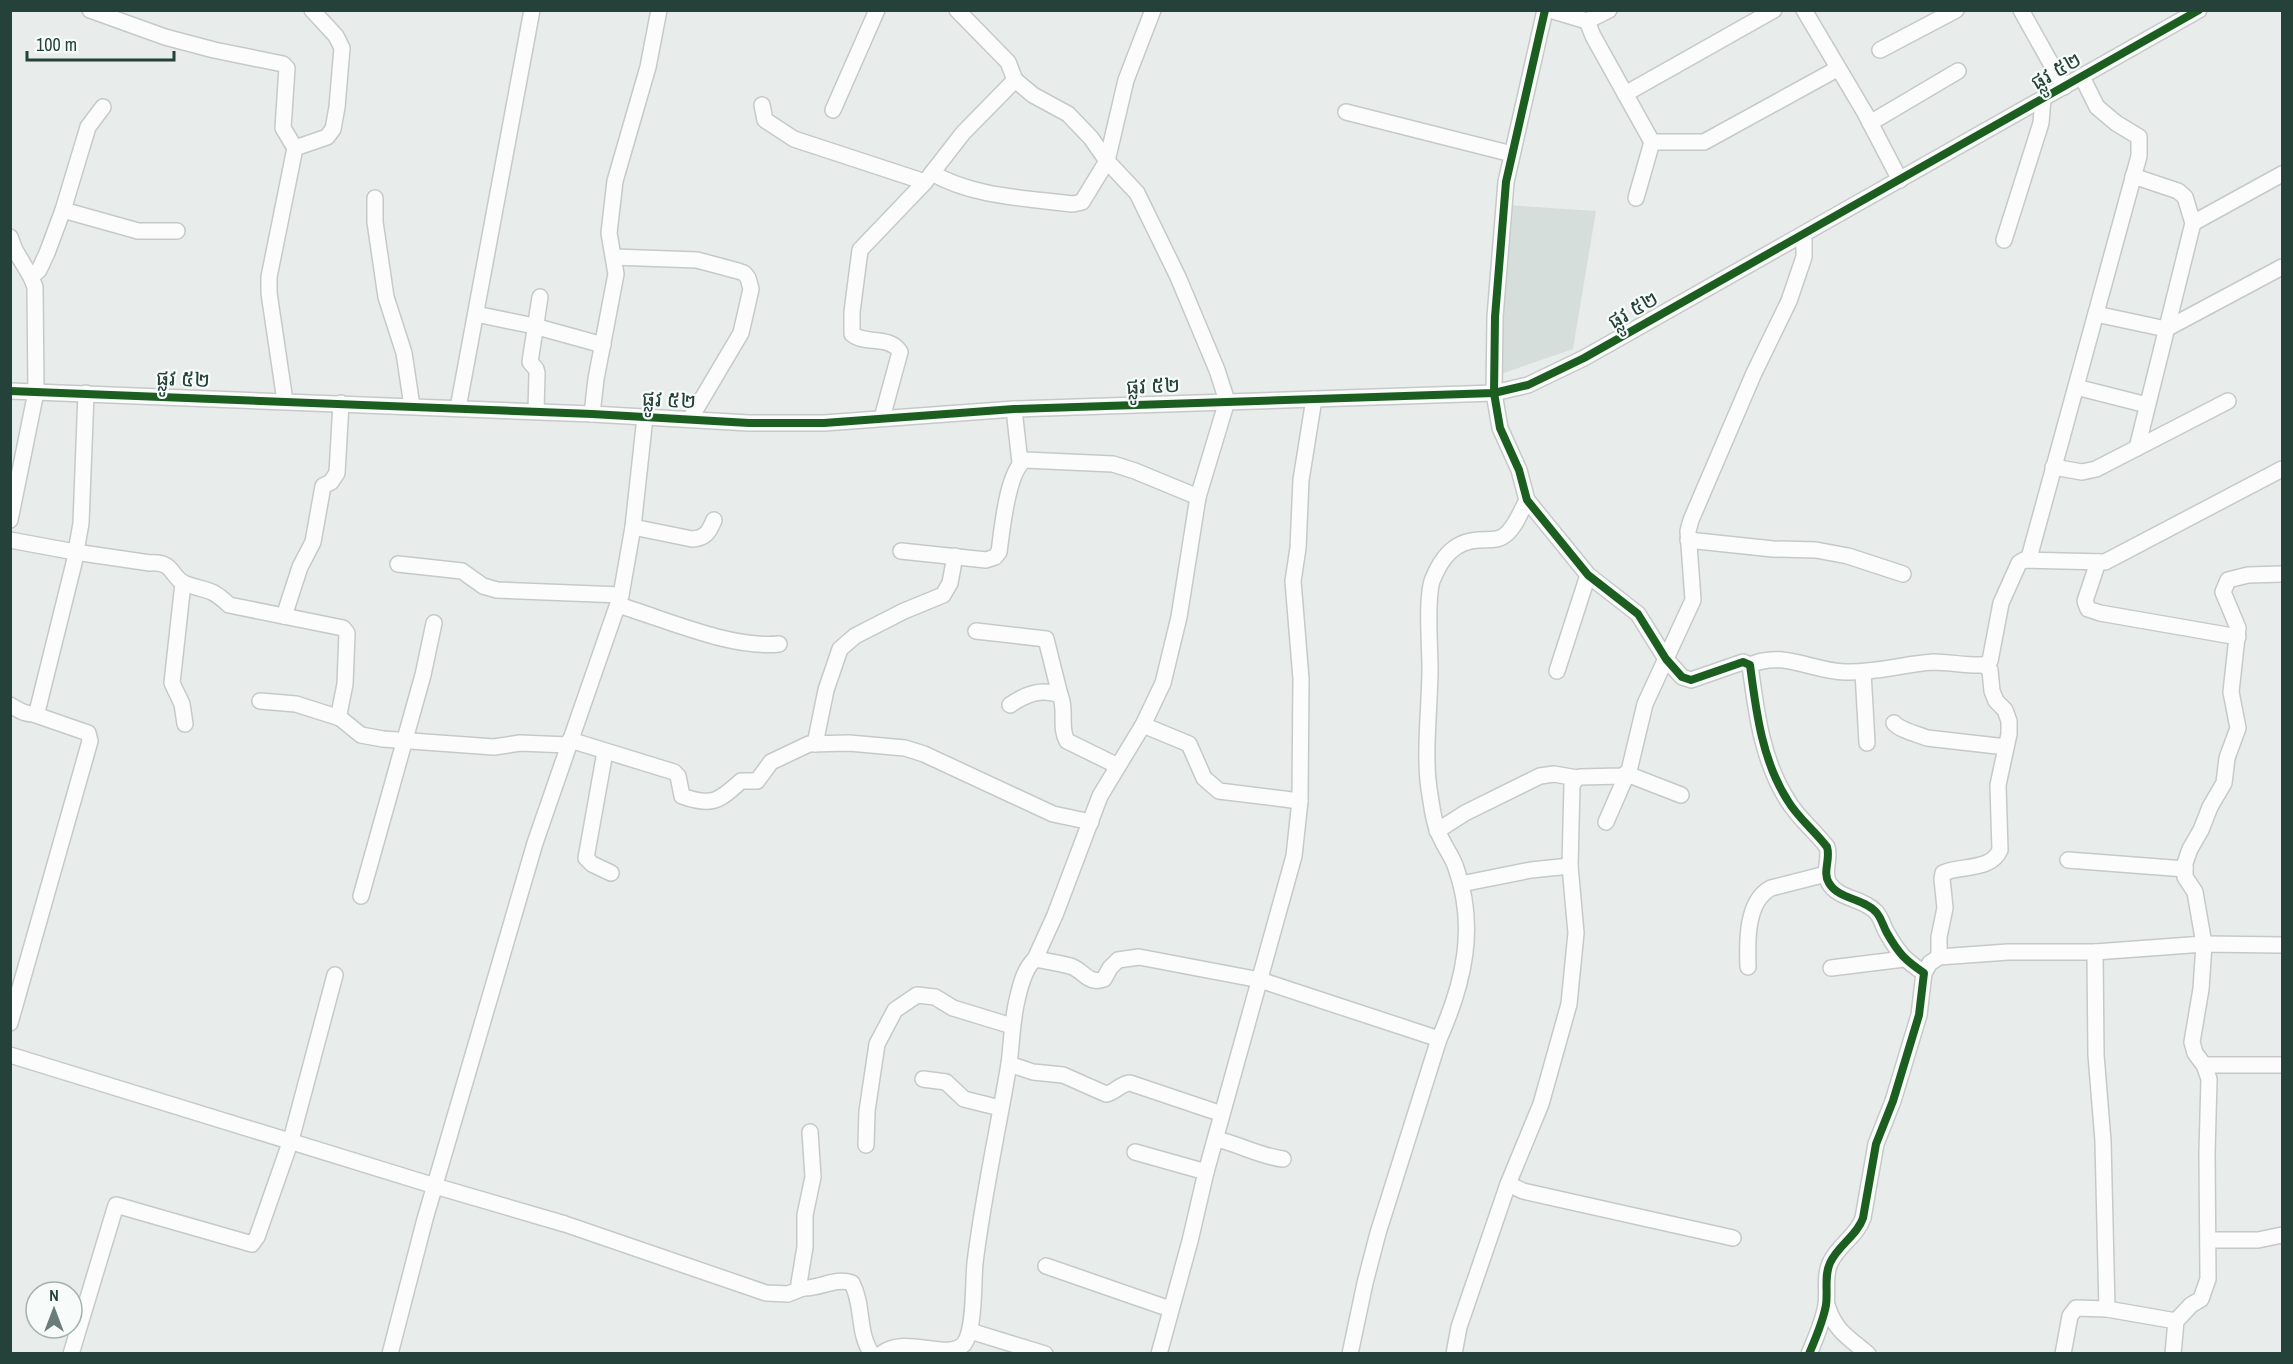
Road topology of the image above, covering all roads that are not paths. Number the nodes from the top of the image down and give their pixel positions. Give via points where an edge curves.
1 (90, 10) edge
2 (312, 10) edge
3 (532, 10) edge
4 (658, 10) edge
5 (877, 10) edge
6 (957, 10) edge
7 (1153, 10) edge
8 (1547, 10) edge
9 (1609, 10) edge
10 (1774, 10) edge
11 (1804, 10) edge
12 (1956, 10) edge
13 (2021, 10) edge
14 (2199, 10) edge
15 (1587, 21) junction
16 (1880, 50) dead end
17 (1837, 69) junction
18 (1958, 71) dead end
19 (2082, 77) junction
20 (1015, 81) junction
21 (2064, 87) junction
22 (1625, 94) junction
23 (2043, 98) junction
24 (762, 105) dead end
25 (103, 107) dead end
26 (833, 110) dead end
27 (1346, 112) dead end
28 (1870, 123) junction
29 (1652, 142) junction
30 (295, 148) junction
31 (1512, 154) junction
32 (1107, 161) junction
33 (2283, 174) edge
34 (2133, 176) junction
35 (928, 177) junction
36 (1900, 180) junction
37 (375, 198) dead end
38 (1636, 198) dead end
39 (63, 210) junction
40 (2193, 223) junction
41 (177, 231) dead end
42 (1804, 234) junction
43 (10, 237) edge
44 (2004, 240) dead end
45 (614, 257) junction
46 (2283, 267) edge
47 (31, 277) junction
48 (540, 297) dead end
49 (476, 314) junction
50 (2096, 314) junction
51 (534, 327) junction
52 (2166, 329) junction
53 (603, 345) junction
54 (2076, 387) junction
55 (10, 391) edge
56 (36, 392) junction
57 (86, 393) junction
58 (1494, 393) junction
59 (1314, 399) junction
60 (2228, 400) dead end
61 (285, 401) junction
62 (1227, 401) junction
63 (341, 404) junction
64 (2147, 405) junction
65 (412, 406) junction
66 (458, 408) junction
67 (1014, 409) junction
68 (536, 411) junction
69 (592, 414) junction
70 (645, 417) junction
71 (882, 418) junction
72 (690, 419) junction
73 (2137, 448) junction
74 (1020, 463) junction
75 (2054, 467) junction
76 (2283, 469) edge
77 (1198, 497) junction
78 (1527, 500) junction
79 (10, 520) edge
80 (714, 520) dead end
81 (633, 526) junction
82 (10, 540) edge
83 (1688, 540) junction
84 (901, 551) dead end
85 (75, 552) junction
86 (956, 556) junction
87 (2029, 558) junction
88 (2098, 562) junction
89 (398, 564) dead end
90 (1903, 574) dead end
91 (2283, 574) edge
92 (1588, 575) junction
93 (183, 583) junction
94 (620, 600) junction
95 (284, 616) junction
96 (434, 623) dead end
97 (976, 631) dead end
98 (2238, 637) junction
99 (779, 644) dead end
100 (1666, 658) junction
101 (1750, 665) junction
102 (1984, 665) junction
103 (1557, 671) dead end
104 (1863, 672) junction
105 (1060, 695) junction
106 (260, 701) dead end
107 (10, 705) edge
108 (1010, 705) dead end
109 (33, 714) junction
110 (340, 718) junction
111 (1893, 723) dead end
112 (185, 724) dead end
113 (1143, 725) junction
114 (404, 740) junction
115 (569, 742) junction
116 (1867, 743) dead end
117 (815, 744) junction
118 (2006, 747) junction
119 (605, 752) junction
120 (1118, 765) junction
121 (1627, 774) junction
122 (1577, 778) junction
123 (1681, 795) dead end
124 (1300, 801) junction
125 (1091, 822) junction
126 (1606, 822) dead end
127 (1437, 831) junction
128 (2068, 860) dead end
129 (1570, 866) junction
130 (2185, 869) junction
131 (612, 873) dead end
132 (1826, 874) junction
133 (1461, 884) junction
134 (361, 896) dead end
135 (2204, 944) junction
136 (2283, 945) edge
137 (2096, 951) junction
138 (1939, 957) junction
139 (1035, 959) junction
140 (1904, 959) junction
141 (1748, 967) dead end
142 (1831, 968) dead end
143 (1924, 973) junction
144 (335, 975) dead end
145 (1260, 980) junction
146 (10, 1023) edge
147 (1012, 1026) junction
148 (1439, 1039) junction
149 (10, 1055) edge
150 (1009, 1065) junction
151 (2204, 1065) junction
152 (2283, 1065) edge
153 (923, 1079) dead end
154 (1000, 1108) junction
155 (1222, 1114) junction
156 (810, 1132) dead end
157 (1216, 1139) junction
158 (291, 1140) junction
159 (866, 1145) dead end
160 (1135, 1152) dead end
161 (1283, 1159) dead end
162 (1206, 1172) junction
163 (1509, 1184) junction
164 (435, 1186) junction
165 (2283, 1235) edge
166 (1733, 1238) dead end
167 (2209, 1240) junction
168 (1046, 1266) dead end
169 (803, 1288) junction
170 (1827, 1302) junction
171 (1170, 1309) junction
172 (2107, 1309) junction
173 (2176, 1321) junction
174 (970, 1331) junction
175 (71, 1353) edge
176 (390, 1353) edge
177 (872, 1353) edge
178 (881, 1353) edge
179 (1045, 1353) edge
180 (1159, 1353) edge
181 (1350, 1353) edge
182 (1455, 1353) edge
183 (1809, 1353) edge
184 (1868, 1353) edge
185 (2062, 1353) edge
186 (2173, 1353) edge

1 - 30 street via 204,48 284,64 287,68 283,128
2 - 30 street via 342,48 337,107 333,129 327,137
3 - 49 street
4 - 45 street via 648,67 615,181 609,233
5 - 26 street
6 - 20 street via 1008,62
7 - 32 street via 1126,80
8 - 15 street
8 - 31 street
9 - 15 street
10 - 22 street
11 - 17 street
12 - 16 street
13 - 21 street
14 - 19 street, ផ្លូវ ៥២
15 - 22 street
17 - 28 street
17 - 29 street via 1704,142
18 - 28 street
19 - 21 street, ផ្លូវ ៥២
19 - 34 street via 2097,107 2139,137
20 - 32 street via 1033,96 1068,114
20 - 35 street via 963,133
21 - 23 street, ផ្លូវ ៥២
22 - 29 street
23 - 36 street, ផ្លូវ ៥២
23 - 44 street via 2041,123
24 - 35 street via 765,120 794,139
25 - 39 street via 88,127
27 - 31 street
28 - 36 street
29 - 38 street
30 - 61 street via 269,277
31 - 58 street via 1506,182 1495,317
32 - 35 street via 1078,204 983,192
32 - 62 street via 1137,193 1169,257
33 - 40 street
34 - 40 street via 2178,191 2185,197
34 - 50 street
35 - 71 street via 864,245 858,258 852,334 890,344 900,352
36 - 42 street, ផ្លូវ ៥២
37 - 65 street via 386,297 404,353
39 - 41 street via 138,231
39 - 47 street via 43,262
40 - 52 street
42 - 58 street, ផ្លូវ ៥២ via 1551,376
42 - 83 street via 1804,256 1789,301 1700,498
43 - 47 street
45 - 53 street via 616,274
45 - 72 street via 697,260 744,273 748,278 751,289 741,333
46 - 52 street
47 - 56 street via 35,287
48 - 51 street
49 - 51 street
49 - 66 street
50 - 52 street
50 - 54 street
51 - 53 street
51 - 68 street via 530,362 537,373
52 - 64 street
53 - 69 street
54 - 64 street
54 - 75 street
55 - 56 street, ផ្លូវ ៥២
56 - 57 street, ផ្លូវ ៥២
56 - 79 street
57 - 61 street, ផ្លូវ ៥២
57 - 85 street via 81,523
58 - 59 street, ផ្លូវ ៥២
58 - 78 street via 1500,428 1519,470
59 - 62 street, ផ្លូវ ៥២
59 - 124 street via 1301,480 1293,581 1301,679
60 - 73 street
61 - 63 street, ផ្លូវ ៥២
62 - 67 street, ផ្លូវ ៥២
62 - 77 street
63 - 65 street, ផ្លូវ ៥២
63 - 95 street via 337,473 323,486 313,542
64 - 73 street
65 - 66 street, ផ្លូវ ៥២
66 - 68 street, ផ្លូវ ៥២
67 - 71 street, ផ្លូវ ៥២
67 - 74 street
68 - 69 street, ផ្លូវ ៥២
69 - 70 street, ផ្លូវ ៥២
70 - 72 street, ផ្លូវ ៥២
70 - 81 street
71 - 72 street, ផ្លូវ ៥២ via 824,423
73 - 75 street via 2088,471
74 - 77 street via 1032,459 1113,464
74 - 86 street via 1004,514 999,552 991,560
75 - 87 street
76 - 88 street via 2105,562
77 - 113 street via 1163,683
78 - 92 street
78 - 127 street via 1505,535 1455,545 1433,580 1428,742 1429,792
80 - 81 street via 706,535 699,539
81 - 94 street
82 - 85 street
83 - 90 street via 1816,550
83 - 100 street via 1693,600
84 - 86 street
85 - 93 street via 160,562
85 - 109 street via 37,712
86 - 117 street via 950,583 943,594 865,631 840,649 826,690
87 - 88 street
87 - 102 street via 2019,563 2004,597 1990,661
88 - 98 street via 2085,601 2088,609
89 - 94 street via 458,570 496,590
91 - 98 street via 2228,580 2223,592 2238,626
92 - 100 street via 1638,614
92 - 103 street
93 - 95 street via 218,593 230,605
93 - 112 street via 172,682 182,704
94 - 99 street via 696,632 759,645
94 - 115 street
95 - 110 street via 336,626 347,633
96 - 114 street
97 - 105 street via 1046,639
98 - 130 street via 2231,692 2238,728 2226,761 2224,783 2190,849
100 - 101 street via 1686,680 1743,662
100 - 121 street via 1645,704
101 - 104 street via 1780,659 1832,671
101 - 132 street via 1771,767 1788,802 1827,847
102 - 104 street via 1934,662
102 - 118 street via 1990,670 1996,701 2006,710 2009,721
104 - 116 street
105 - 108 street via 1041,691
105 - 120 street via 1063,735 1067,741
106 - 110 street via 296,704
107 - 109 street
109 - 146 street via 88,733 90,741
110 - 114 street via 361,735
111 - 118 street via 1927,738
113 - 120 street
113 - 124 street via 1189,744 1204,778 1219,791
114 - 115 street via 494,747
114 - 134 street
115 - 119 street
115 - 164 street via 535,843
117 - 119 street via 771,762 757,781 741,781 712,802 682,796 674,772
117 - 125 street via 849,743 914,750 1053,814
118 - 138 street via 1998,785 2000,850 1997,857 1986,863 1943,873 1945,908
119 - 131 street via 586,858
120 - 125 street
121 - 122 street
121 - 123 street
121 - 126 street
122 - 127 street via 1540,776
122 - 129 street via 1571,789
124 - 145 street via 1294,856
125 - 139 street
127 - 133 street
128 - 130 street
129 - 133 street
129 - 163 street via 1576,933 1569,1004 1541,1104
130 - 135 street via 2185,877 2195,892
132 - 140 street via 1830,886 1862,901 1876,913
132 - 141 street via 1771,888 1758,898 1748,937
133 - 148 street via 1468,920 1467,947 1454,1003
135 - 136 street
135 - 137 street
135 - 151 street via 2192,1042
137 - 138 street
137 - 172 street via 2096,1055 2103,1142
138 - 143 street
139 - 145 street via 1071,966 1097,982 1118,960 1139,957
139 - 147 street via 1021,985
140 - 142 street
140 - 143 street
143 - 170 street via 1919,1015 1876,1144 1863,1218 1829,1265
144 - 158 street
145 - 148 street
145 - 155 street
147 - 150 street
147 - 159 street via 953,1008 935,997 917,995 895,1010 877,1044
148 - 181 street via 1378,1233
149 - 158 street
150 - 154 street
150 - 155 street via 1063,1075 1106,1095 1130,1083
151 - 152 street
151 - 167 street via 2209,1079
153 - 154 street via 946,1082 964,1099
154 - 174 street via 978,1235
155 - 157 street
156 - 169 street via 814,1169 805,1215 799,1283
157 - 161 street
157 - 162 street
158 - 164 street
158 - 175 street via 252,1244 116,1205
160 - 162 street
162 - 171 street
163 - 166 street via 1523,1191
163 - 182 street via 1459,1327
164 - 169 street via 565,1224 766,1293 788,1294
164 - 176 street
165 - 167 street via 2258,1240
167 - 173 street via 2205,1291
168 - 171 street
169 - 177 street via 838,1281 852,1283 863,1336
170 - 183 street
170 - 184 street via 1837,1328
171 - 180 street
172 - 173 street
172 - 185 street via 2084,1307 2072,1311
173 - 186 street
174 - 178 street via 956,1348 940,1350 903,1344
174 - 179 street

